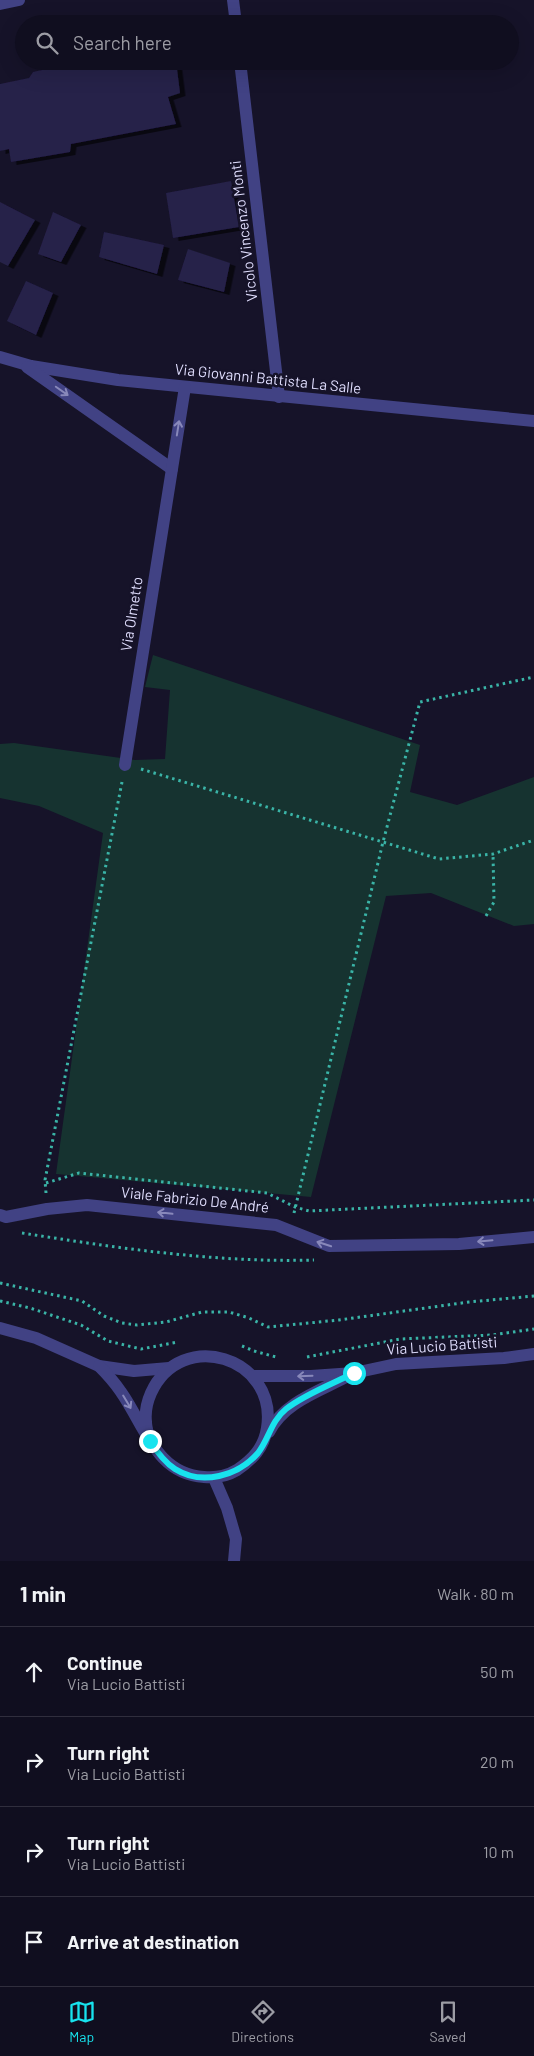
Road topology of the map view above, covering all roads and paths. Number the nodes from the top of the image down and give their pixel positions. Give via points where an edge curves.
1 (19, 0) edge
2 (233, 0) edge
3 (0, 4) edge
4 (235, 15) edge
5 (241, 70) edge
6 (0, 357) edge
7 (22, 363) junction
8 (185, 387) junction
9 (279, 397) junction
10 (534, 421) edge
11 (172, 469) junction
12 (534, 677) edge
13 (125, 765) junction
14 (534, 840) edge
15 (383, 842) junction
16 (493, 854) junction
17 (486, 916) dead end
18 (46, 1183) junction
19 (534, 1200) edge
20 (295, 1208) junction
21 (47, 1209) junction
22 (0, 1215) edge
23 (289, 1231) junction
24 (18, 1232) dead end
25 (534, 1237) edge
26 (320, 1260) dead end
27 (0, 1282) edge
28 (534, 1296) edge
29 (0, 1301) edge
30 (0, 1328) edge
31 (534, 1330) edge
32 (180, 1342) dead end
33 (236, 1343) dead end
34 (534, 1354) edge
35 (281, 1358) dead end
36 (298, 1359) dead end
37 (99, 1366) junction
38 (169, 1368) junction
39 (354, 1373) junction
40 (253, 1376) junction
41 (150, 1441) junction
42 (258, 1452) junction
43 (214, 1478) junction
44 (234, 1561) edge

1 - 3 street
2 - 4 street
5 - 9 street, Vicolo Vincenzo Monti
6 - 7 street, Via Giovanni Battista La Salle
7 - 8 street, Via Giovanni Battista La Salle via 118,380
7 -> 11 street
8 - 9 street, Via Giovanni Battista La Salle
11 -> 8 street, Via Olmetto
9 - 10 street, Via Giovanni Battista La Salle
11 - 13 street, Via Olmetto
12 - 15 path via 420,702
13 - 15 path
13 - 18 path
14 - 16 path
15 - 16 path via 439,859
15 - 20 path
16 - 17 path via 494,902
18 - 20 path via 79,1172 266,1193
18 - 21 path
19 - 20 path via 309,1211
20 - 23 path
21 - 22 street, Viale Fabrizio De André via 6,1217
23 -> 21 street, Viale Fabrizio De André via 276,1225 87,1205
25 -> 23 street, Viale Fabrizio De André via 459,1244 329,1246
24 - 26 path via 129,1250 272,1261
27 - 28 path via 82,1302 104,1316 137,1325 166,1322 202,1312 229,1312 268,1327
29 - 32 path via 81,1325 108,1340 141,1349
30 - 37 street, Via Lucio Battisti via 36,1338
31 - 36 path via 400,1339
33 - 35 path
34 - 39 street, Via Lucio Battisti via 396,1364
37 - 38 street, Via Lucio Battisti via 134,1371
37 -> 41 street, Via Lucio Battisti via 121,1392
38 - 40 street, Via Lucio Battisti via 203,1356 239,1364
38 - 41 street, Via Lucio Battisti via 156,1383 147,1402 146,1422
39 -> 40 street, Via Lucio Battisti
39 - 42 street, Via Lucio Battisti via 287,1408 275,1419
40 - 42 street, Via Lucio Battisti via 263,1392 268,1411 267,1430
41 - 43 street, Via Lucio Battisti via 176,1470 194,1477
42 - 43 street, Via Lucio Battisti via 232,1473
43 - 44 street via 236,1539

